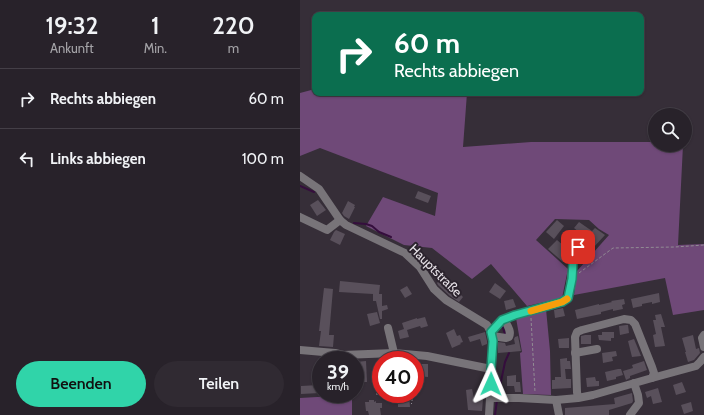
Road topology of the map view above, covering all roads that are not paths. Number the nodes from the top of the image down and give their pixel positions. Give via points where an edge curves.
1 (300, 176) edge
2 (300, 217) edge
3 (340, 220) junction
4 (570, 240) dead end
5 (504, 319) junction
6 (388, 328) dead end
7 (491, 334) junction
8 (704, 335) edge
9 (704, 347) edge
10 (597, 349) dead end
11 (300, 350) edge
12 (394, 351) edge
13 (575, 353) junction
14 (372, 354) edge
15 (424, 356) edge
16 (704, 357) edge
17 (491, 369) junction
18 (652, 378) junction
19 (634, 383) junction
20 (495, 398) junction
21 (578, 398) junction
22 (556, 400) junction
23 (489, 415) edge
24 (559, 415) edge
25 (630, 415) edge

1 - 3 street, Hauptstraße via 319,189
2 - 3 street via 327,230
3 - 7 street, Hauptstraße via 405,253 420,267 434,289 446,300 487,325
4 - 5 street via 578,247 573,262 568,298
5 - 7 street
5 - 7 street via 510,331 509,337
6 - 12 street
7 - 17 street
8 - 9 street
10 - 13 street
11 - 14 street via 343,355
13 - 18 street via 577,332 624,319 631,320 635,324 654,372
13 - 21 street
15 - 17 street
16 - 18 street via 696,366
17 - 20 street
18 - 19 street
19 - 21 street
19 - 25 street via 639,403
20 - 22 street
20 - 23 street
21 - 22 street
22 - 24 street

